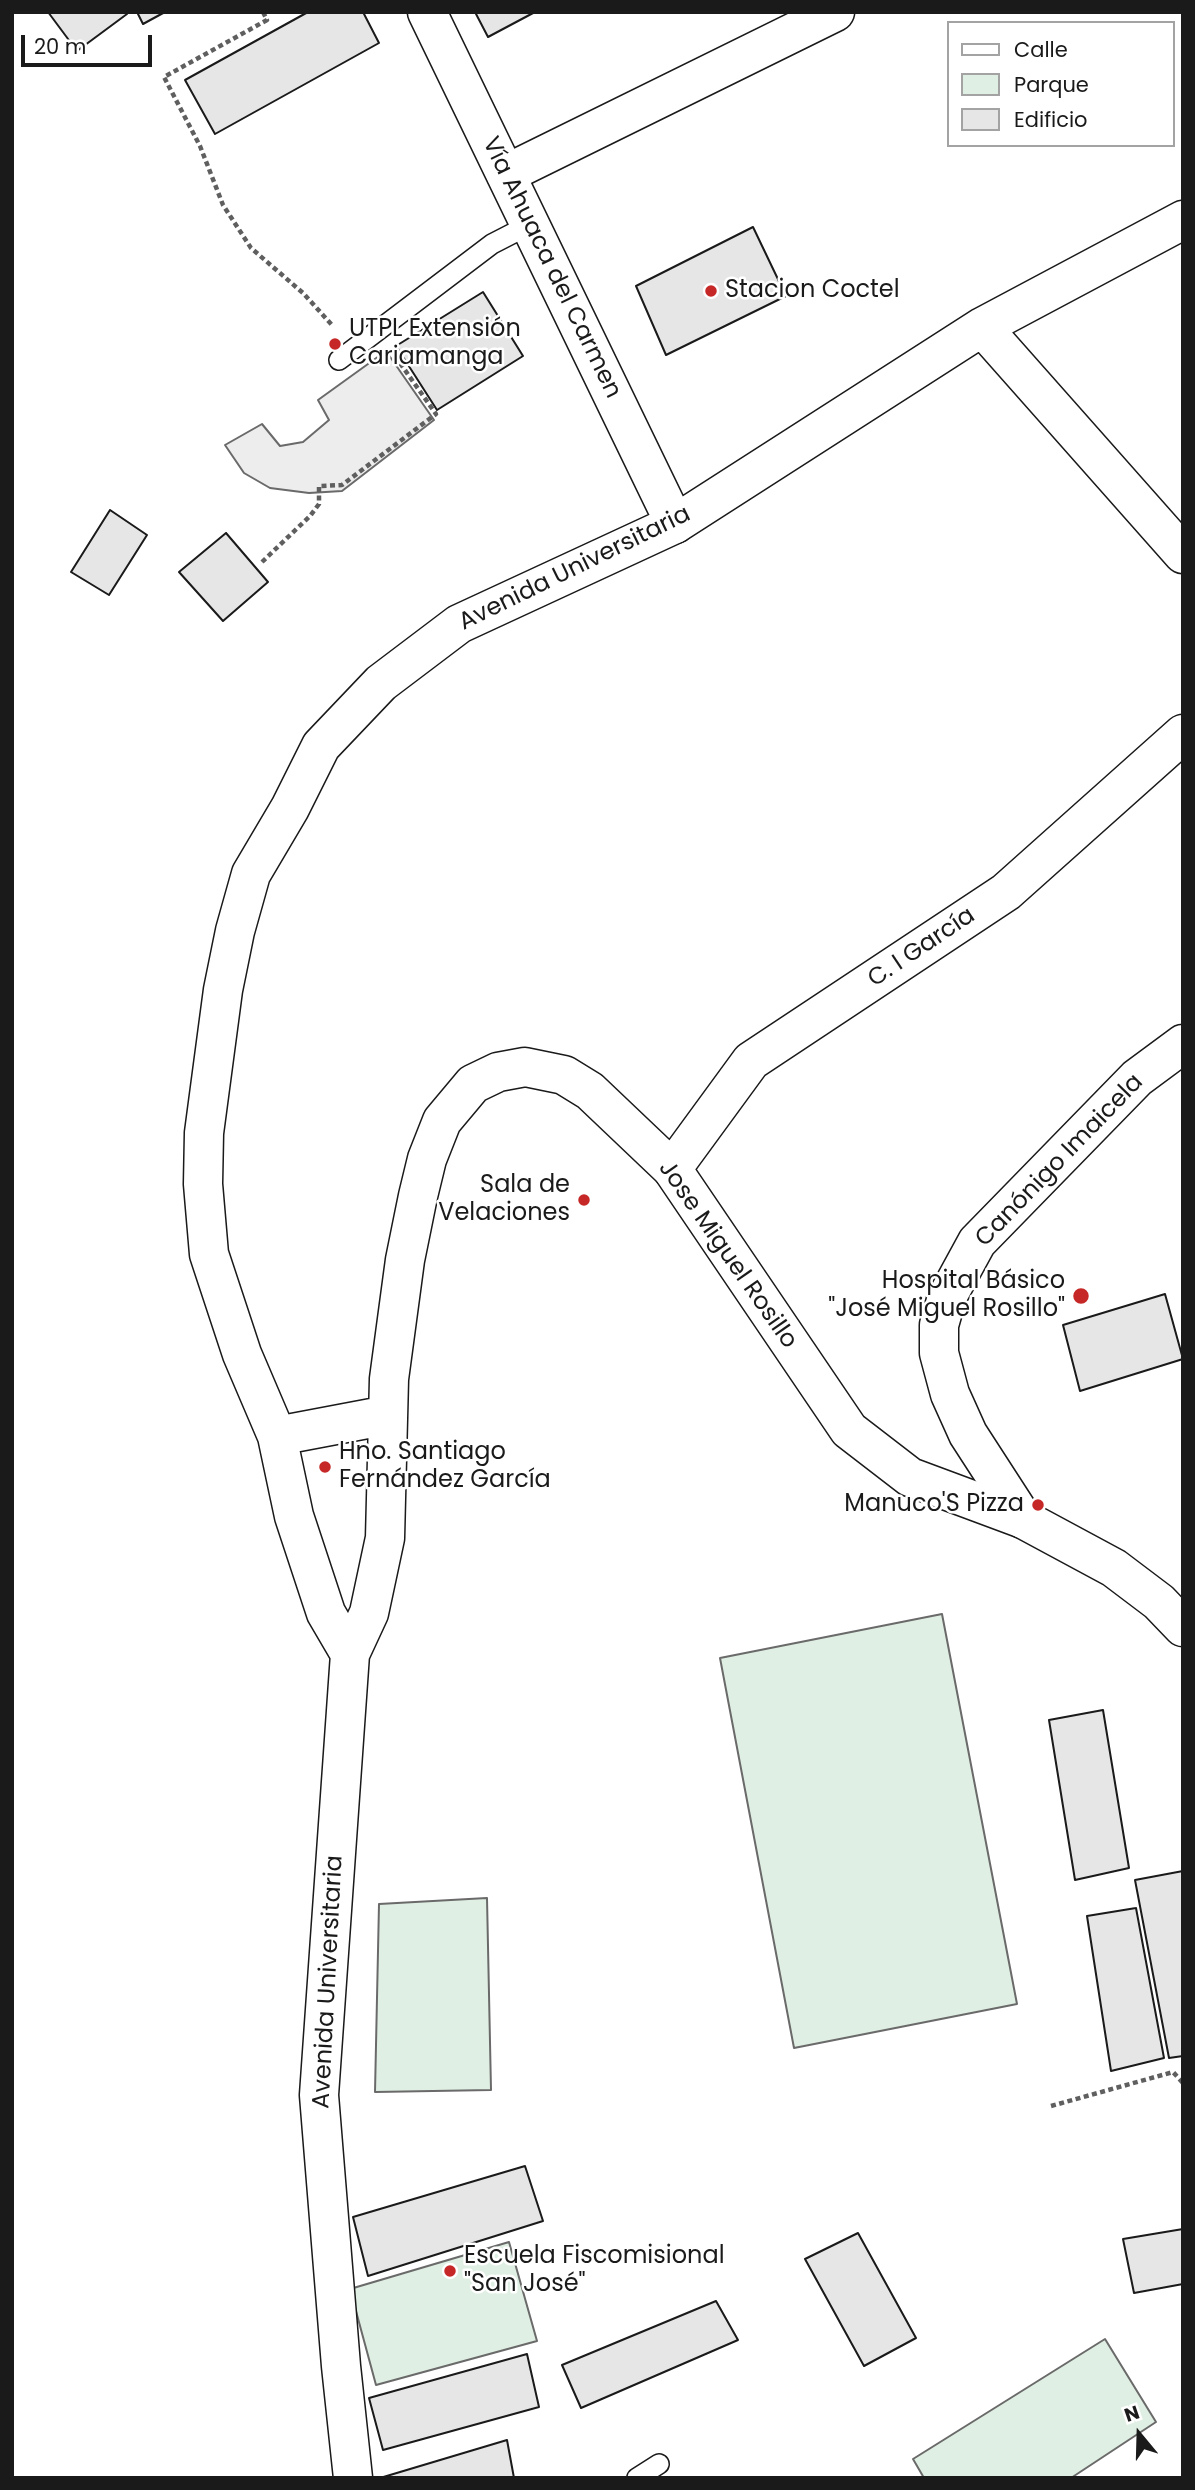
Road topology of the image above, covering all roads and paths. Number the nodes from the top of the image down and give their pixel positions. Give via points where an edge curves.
1 (263, 12) edge
2 (427, 12) edge
3 (835, 12) edge
4 (506, 174) junction
5 (1183, 220) edge
6 (529, 225) junction
7 (982, 327) junction
8 (346, 354) joint
9 (394, 354) dead end
10 (675, 524) junction
11 (1183, 554) edge
12 (262, 562) dead end
13 (1183, 734) edge
14 (1183, 1044) edge
15 (673, 1169) junction
16 (388, 1416) junction
17 (278, 1436) junction
18 (1023, 1519) junction
19 (1114, 1567) junction
20 (1183, 1591) edge
21 (1183, 1627) edge
22 (349, 1654) junction
23 (1183, 2083) edge
24 (1052, 2106) dead end
25 (659, 2464) dead end
26 (353, 2478) edge
27 (637, 2478) edge

1 - 8 path via 267,20 164,77 200,146 223,205 251,248 303,293
2 - 4 street, Vía Ahuaca del Carmen
3 - 4 street
4 - 6 street, Vía Ahuaca del Carmen
5 - 7 street, Avenida Universitaria
6 - 8 lane via 492,244
6 - 10 street, Vía Ahuaca del Carmen
7 - 10 street, Avenida Universitaria
7 - 11 street
9 - 12 path via 436,414 342,485 320,486 319,504 310,516
10 - 17 street, Avenida Universitaria via 458,624 381,683 321,746 251,874 223,990 204,1133 202,1184 209,1254 243,1354
13 - 15 street, C. I García via 1006,892 751,1061
14 - 18 street, Canónigo Imaicela via 1137,1078 978,1242 947,1297 939,1325 939,1353 950,1394 968,1434
15 - 16 street, Jose Miguel Rosillo via 590,1091 564,1074 525,1067 498,1072 473,1084 442,1121 427,1159 404,1260
15 - 18 street, Jose Miguel Rosillo via 849,1430 910,1477
16 - 17 street
16 - 22 street, Jose Miguel Rosillo via 385,1538 369,1613
17 - 22 street, Avenida Universitaria via 294,1516 326,1613
18 - 19 street, Jose Miguel Rosillo
19 - 20 street
19 - 21 street, Jose Miguel Rosillo
22 - 26 street, Avenida Universitaria via 319,2095
23 - 24 path via 1173,2072
25 - 27 lane

